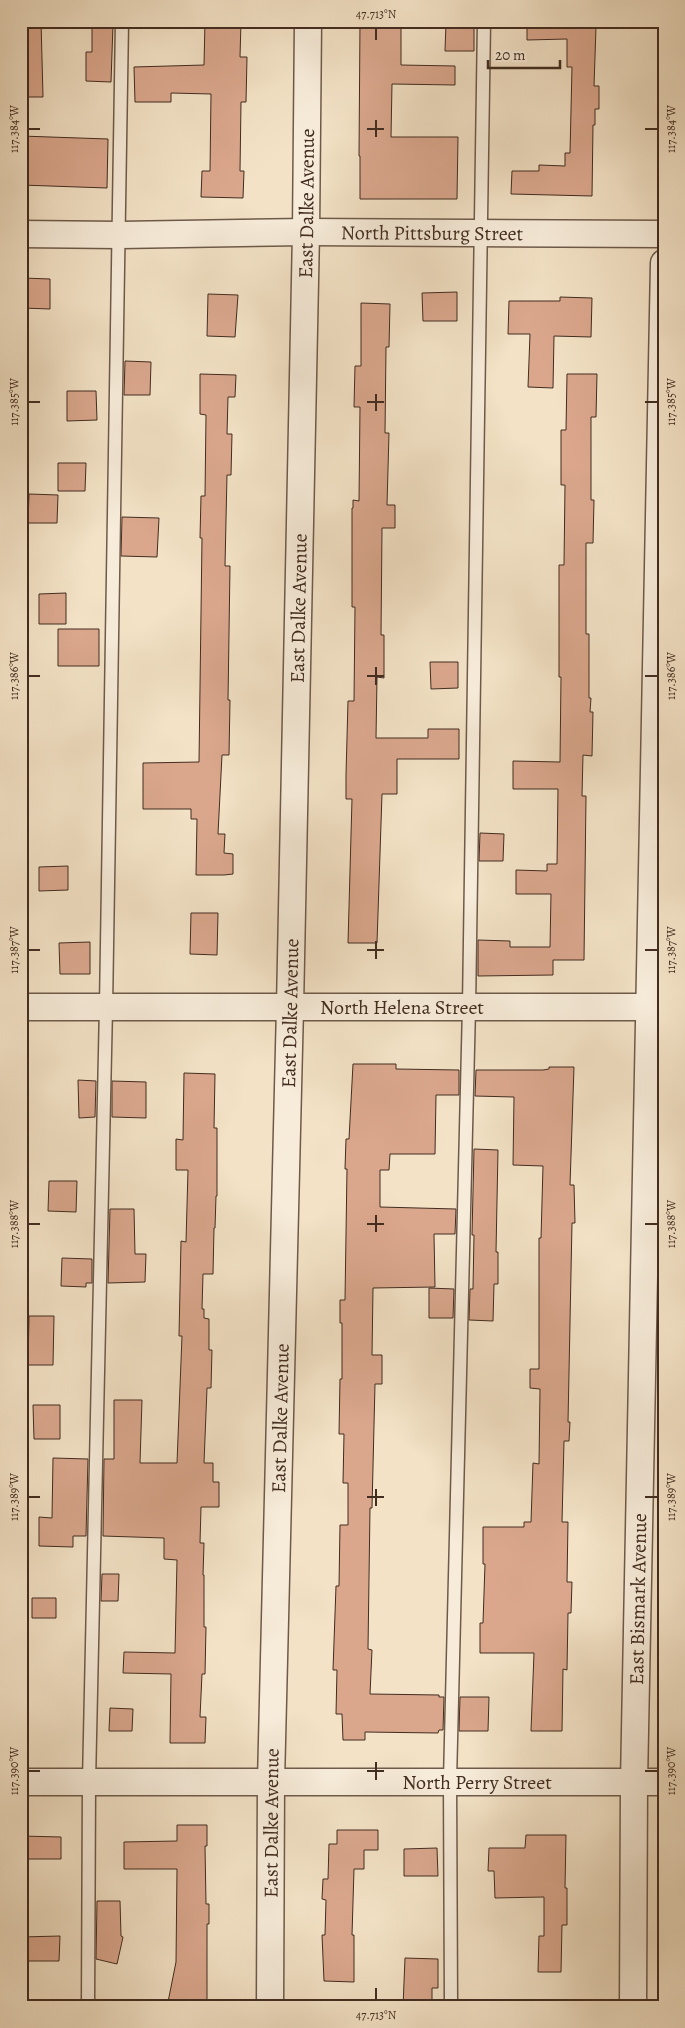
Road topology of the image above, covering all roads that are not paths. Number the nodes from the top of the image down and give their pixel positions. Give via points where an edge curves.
1 (122, 21) edge
2 (308, 21) edge
3 (484, 21) edge
4 (306, 232) junction
5 (481, 233) junction
6 (21, 234) edge
7 (664, 234) edge
8 (120, 235) junction
9 (664, 263) edge
10 (21, 1007) edge
11 (106, 1007) junction
12 (290, 1007) junction
13 (469, 1007) junction
14 (656, 1007) edge
15 (450, 1781) junction
16 (21, 1782) edge
17 (89, 1782) junction
18 (270, 1782) junction
19 (634, 1782) junction
20 (664, 1782) edge
21 (88, 2007) edge
22 (270, 2007) edge
23 (451, 2007) edge
24 (633, 2007) edge

1 - 8 lane
2 - 4 street, East Dalke Avenue
3 - 5 lane
4 - 5 street, North Pittsburg Street
4 - 8 street, North Pittsburg Street
4 - 12 street, East Dalke Avenue
5 - 7 street, North Pittsburg Street
5 - 13 lane
6 - 8 street, North Pittsburg Street
8 - 11 lane
9 - 14 street, East Bismark Avenue
10 - 11 street, North Helena Street
11 - 12 street, North Helena Street
11 - 17 lane
12 - 13 street, North Helena Street
12 - 18 street, East Dalke Avenue
13 - 14 street, North Helena Street
13 - 15 lane
14 - 19 street, East Bismark Avenue
15 - 18 street, North Perry Street
15 - 19 street, North Perry Street
15 - 23 lane
16 - 17 street, North Perry Street
17 - 18 street, North Perry Street
17 - 21 lane
18 - 22 street, East Dalke Avenue
19 - 20 street, North Perry Street
19 - 24 street, East Bismark Avenue

